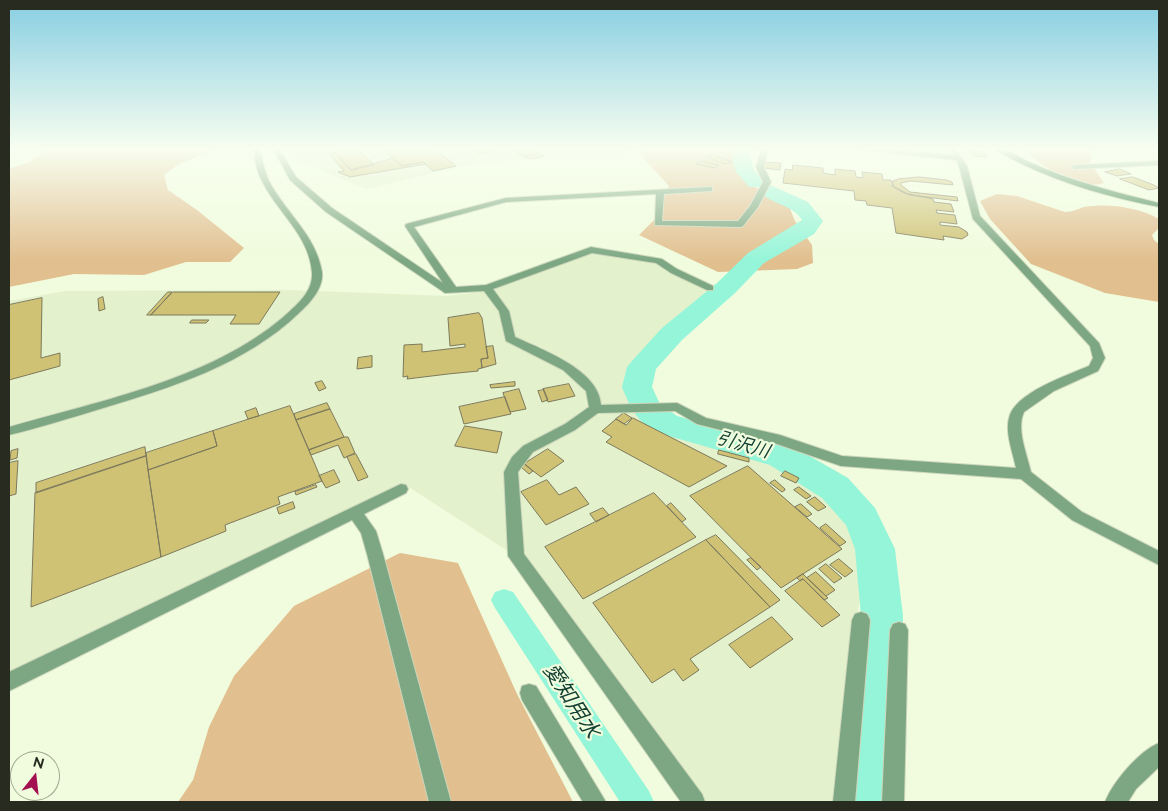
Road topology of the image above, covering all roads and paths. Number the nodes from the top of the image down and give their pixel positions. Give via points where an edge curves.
1 (269, 186) edge
2 (302, 186) edge
3 (764, 186) edge
4 (968, 186) edge
5 (1088, 186) edge
6 (709, 189) dead end
7 (660, 193) junction
8 (1159, 205) edge
9 (487, 288) junction
10 (710, 288) dead end
11 (454, 291) junction
12 (595, 409) junction
13 (9, 430) edge
14 (1024, 474) junction
15 (400, 490) dead end
16 (355, 513) junction
17 (1159, 558) edge
18 (861, 620) dead end
19 (899, 630) dead end
20 (9, 682) edge
21 (529, 693) dead end
22 (1159, 753) edge
23 (440, 802) edge
24 (596, 802) edge
25 (694, 802) edge
26 (844, 802) edge
27 (893, 802) edge
28 (1116, 802) edge

1 - 13 street via 312,251 318,273 312,292 295,314 266,336 203,369 140,392
2 - 11 street via 329,210 449,291
3 - 7 street via 754,207 740,224 658,223
4 - 14 street via 976,217 1095,345 1100,358 1094,368 1028,400 1018,409 1015,418
5 - 8 main road
6 - 7 street
7 - 11 street via 506,200 409,226
9 - 10 street via 592,250 659,261
9 - 11 street
9 - 12 street via 509,319 510,339 544,355 579,378 592,390
12 - 14 street via 677,407 702,421 780,440 841,461
12 - 25 street via 570,427 528,449 517,460 511,472 516,556
14 - 17 street via 1077,516
15 - 16 street
16 - 20 street
16 - 23 street via 368,531 375,554
18 - 26 street
19 - 27 street
21 - 24 street
22 - 28 street via 1130,782

